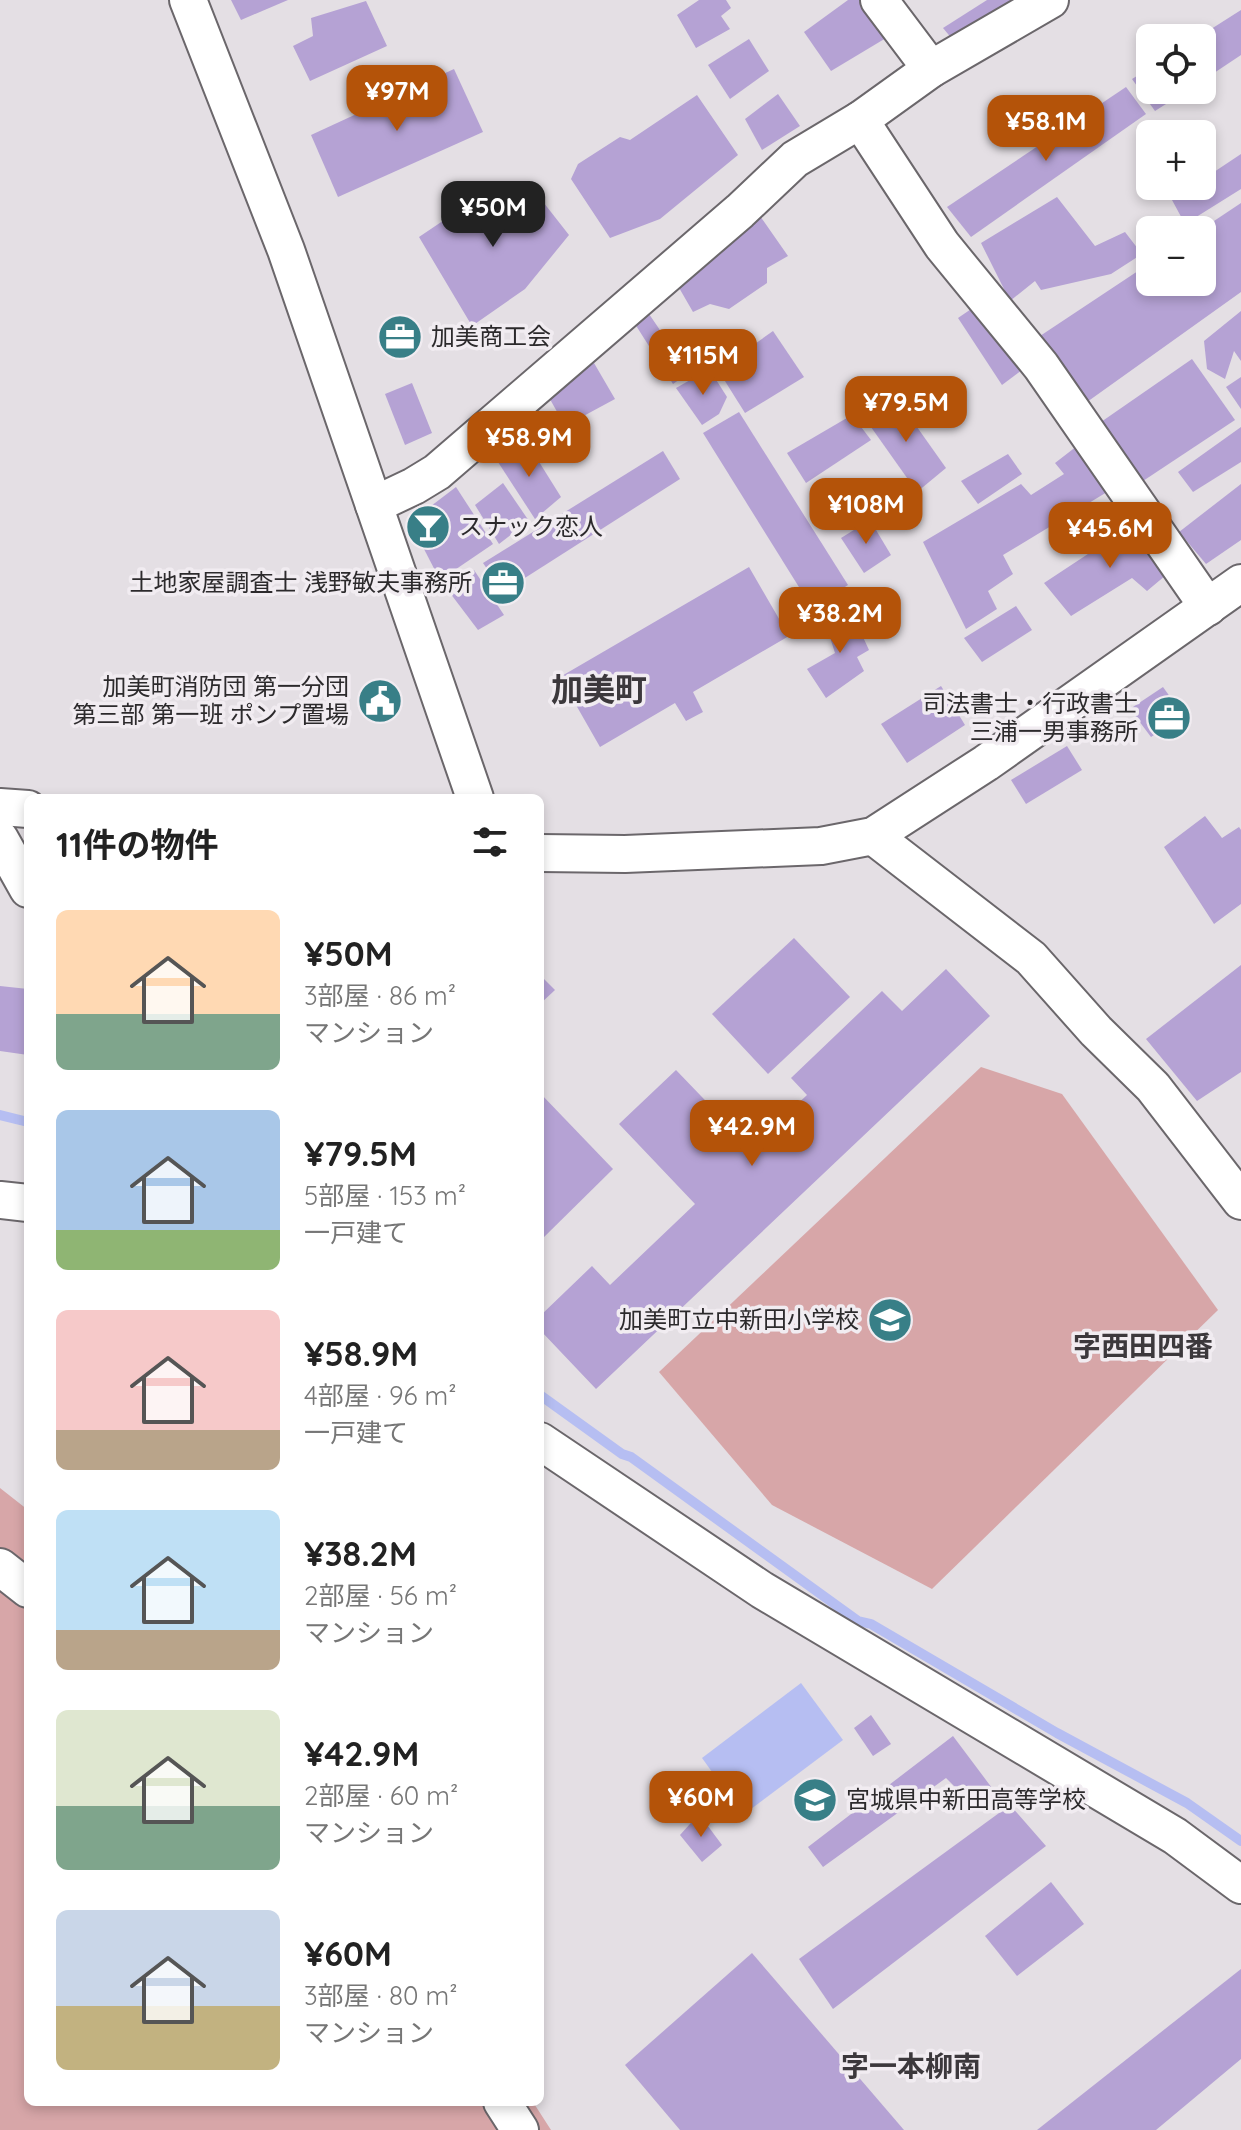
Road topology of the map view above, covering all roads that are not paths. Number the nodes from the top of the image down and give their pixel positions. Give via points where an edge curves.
1 (188, 0) edge
2 (879, 0) edge
3 (1050, 0) edge
4 (931, 69) junction
5 (860, 120) junction
6 (374, 505) junction
7 (1241, 583) edge
8 (1208, 607) junction
9 (474, 794) edge
10 (0, 807) edge
11 (24, 809) edge
12 (873, 836) junction
13 (0, 839) edge
14 (544, 853) edge
15 (24, 882) edge
16 (0, 1200) edge
17 (1241, 1201) edge
18 (24, 1203) edge
19 (544, 1444) edge
20 (0, 1567) edge
21 (24, 1586) edge
22 (1241, 1885) edge
23 (505, 2106) edge
24 (520, 2130) edge

1 - 6 street via 286,250
2 - 4 street
3 - 4 street
4 - 5 street
5 - 6 street via 795,159 437,472
5 - 8 street via 942,245 1041,366
6 - 9 street
7 - 8 street
8 - 12 street
10 - 11 street
12 - 14 street via 821,846
12 - 17 street via 1031,958 1153,1087
13 - 15 street
16 - 18 street
19 - 22 street via 762,1590 1175,1836
20 - 21 street
23 - 24 street

